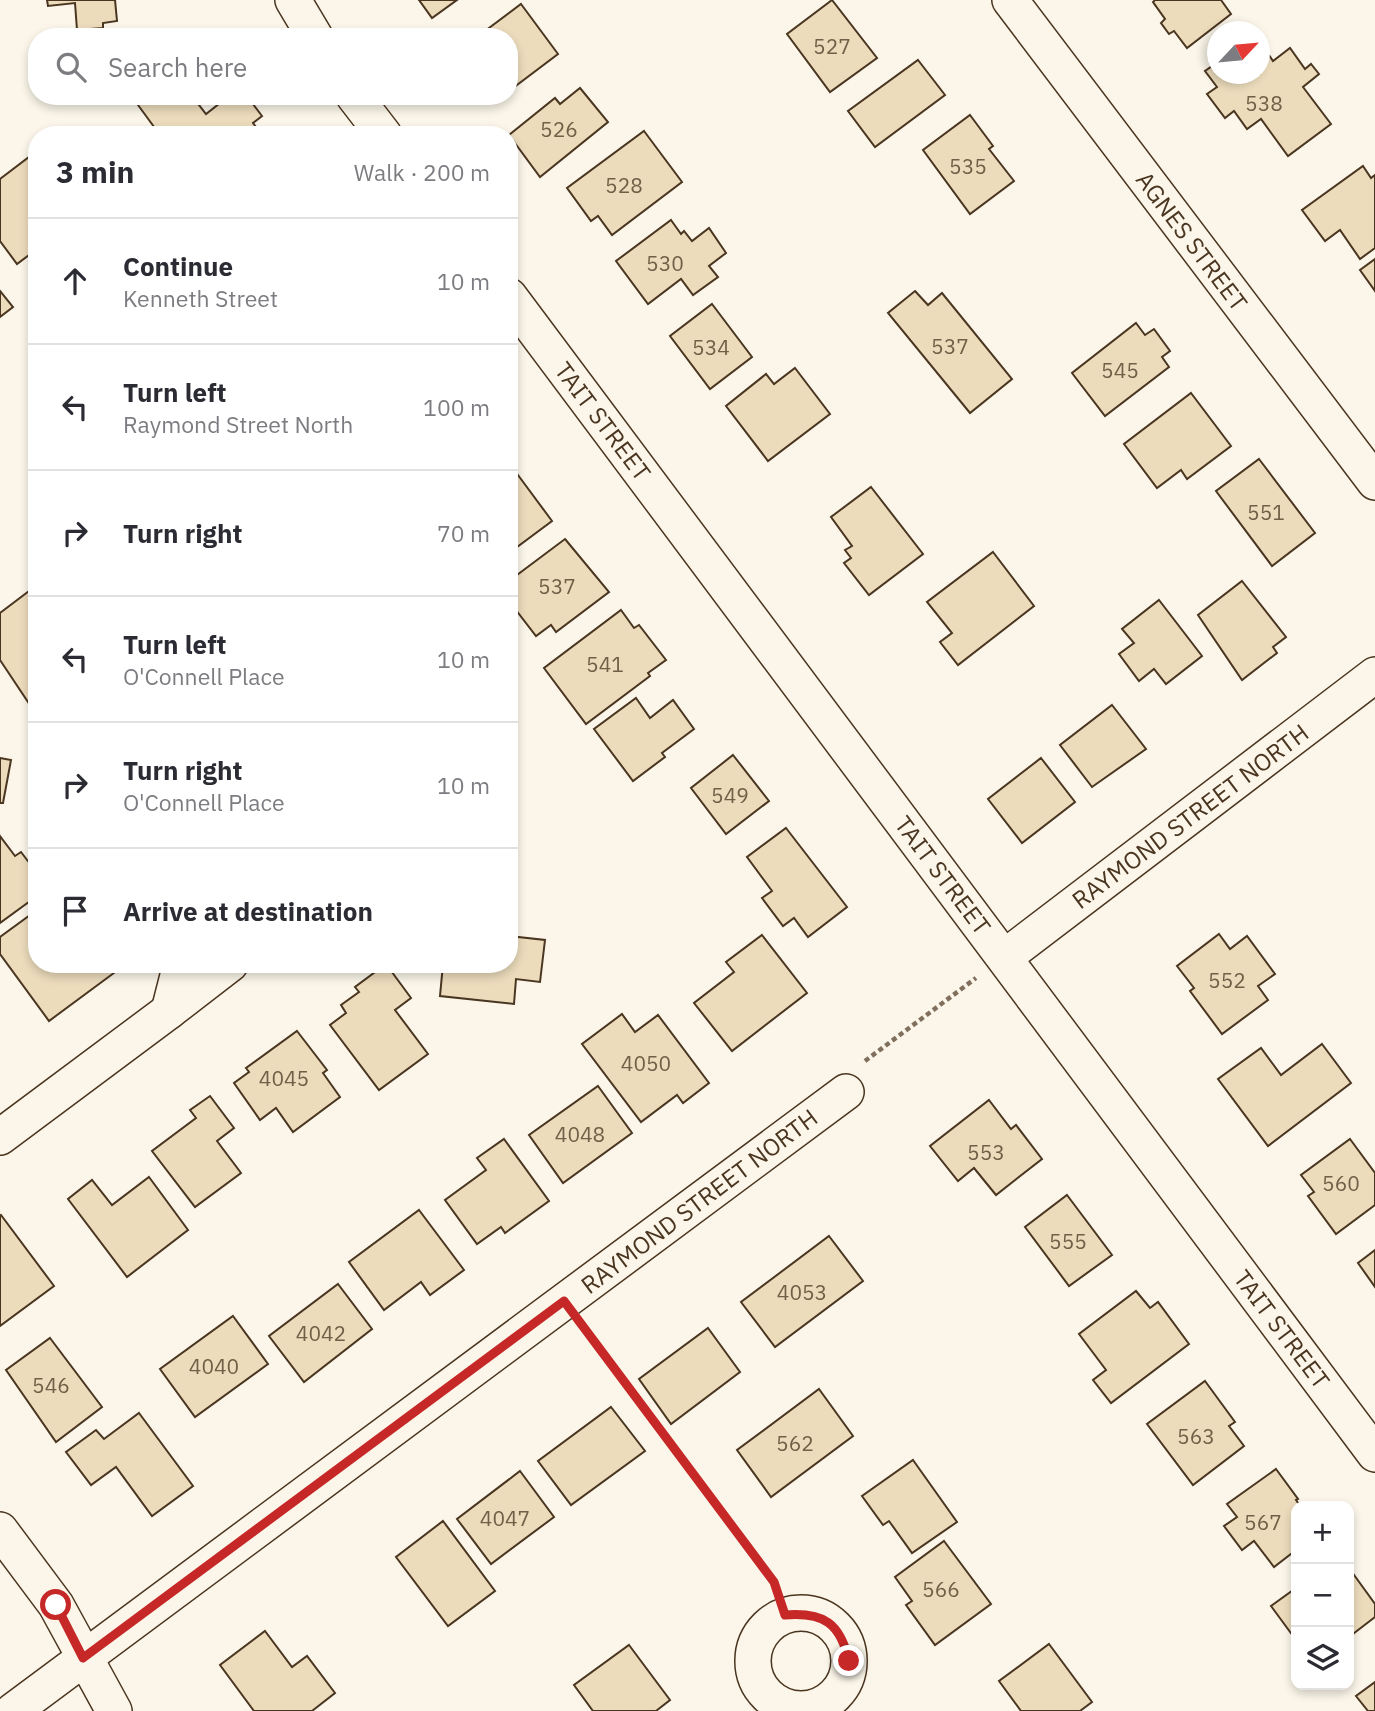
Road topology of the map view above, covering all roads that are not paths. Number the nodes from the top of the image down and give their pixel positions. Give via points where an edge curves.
1 (293, 0) edge
2 (1010, 0) edge
3 (310, 28) edge
4 (361, 105) edge
5 (377, 126) edge
6 (518, 308) edge
7 (1375, 482) edge
8 (1375, 675) edge
9 (1005, 957) junction
10 (179, 973) edge
11 (218, 973) edge
12 (169, 1011) junction
13 (846, 1092) road end
14 (0, 1137) edge
15 (1375, 1454) edge
16 (0, 1530) edge
17 (83, 1658) junction
18 (833, 1706) edge
19 (13, 1711) edge
20 (114, 1711) edge

1 - 3 street
2 - 7 street, AGNES STREET
4 - 5 street
6 - 9 street, TAIT STREET
8 - 9 street, RAYMOND STREET NORTH
9 - 15 street, TAIT STREET
10 - 12 street
11 - 12 street
12 - 14 street
13 - 17 street, RAYMOND STREET NORTH
16 - 17 street via 56,1605
17 - 19 street, RAYMOND STREET NORTH
17 - 20 street
18 - 18 street via 784,1707 764,1693 754,1672 754,1648 765,1628 785,1615 808,1613 829,1622 844,1639 849,1661

